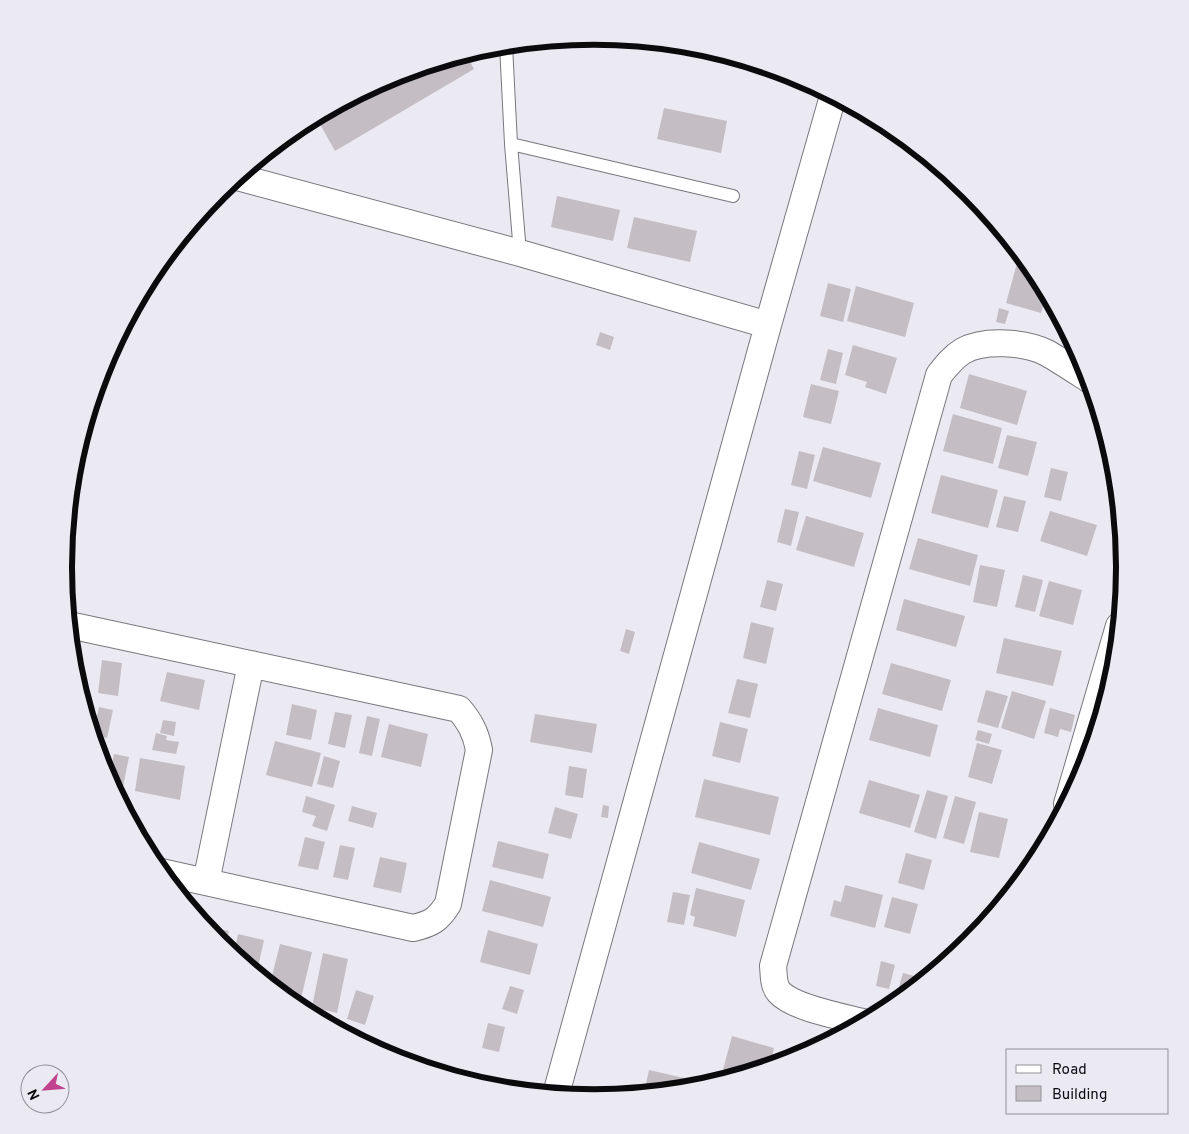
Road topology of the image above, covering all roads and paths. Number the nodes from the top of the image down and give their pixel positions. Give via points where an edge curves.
1 (506, 53) edge
2 (831, 102) edge
3 (511, 144) junction
4 (245, 179) edge
5 (733, 196) dead end
6 (520, 253) junction
7 (768, 325) junction
8 (1079, 373) edge
9 (76, 626) edge
10 (251, 664) junction
11 (1105, 674) edge
12 (1081, 757) edge
13 (173, 875) edge
14 (206, 882) junction
15 (854, 1020) edge
16 (558, 1088) edge

1 - 3 lane
2 - 7 street
3 - 5 lane
3 - 6 lane
4 - 6 street
6 - 7 street
7 - 16 street
8 - 15 street via 1045,352 1022,344 992,343 965,350 939,375 774,966 774,982 779,992 790,1000
9 - 10 street
10 - 14 street
10 - 14 street via 459,709 470,722 479,750 448,904 440,917 413,928
11 - 12 street
13 - 14 street

